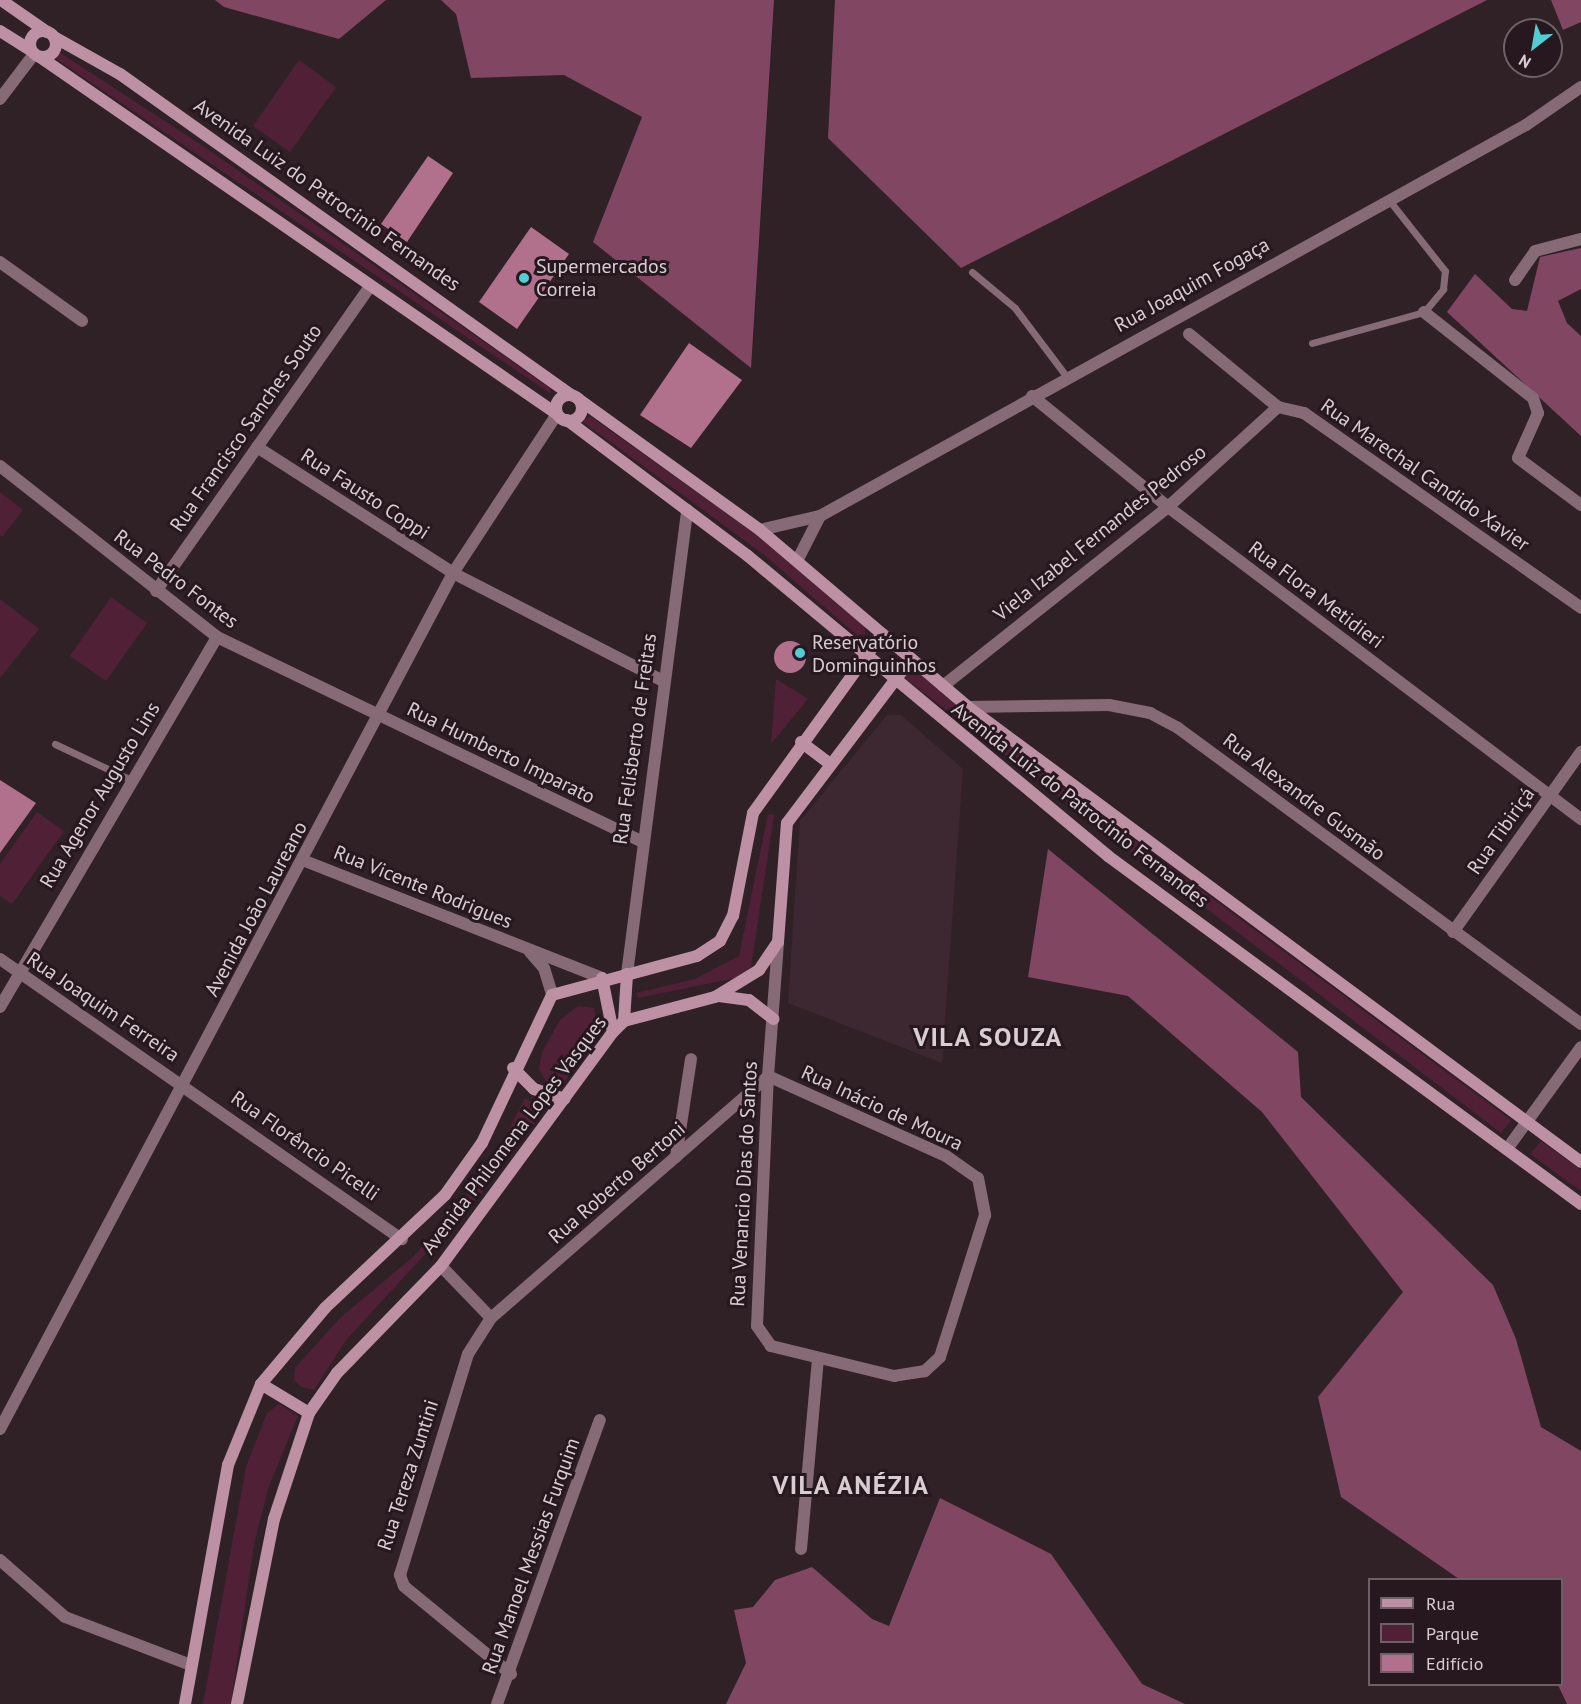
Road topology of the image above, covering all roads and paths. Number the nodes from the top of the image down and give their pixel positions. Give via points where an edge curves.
1 (1, 0) edge
2 (0, 31) edge
3 (50, 34) junction
4 (35, 53) junction
5 (1581, 87) edge
6 (0, 99) edge
7 (1388, 200) junction
8 (1581, 239) edge
9 (0, 262) edge
10 (972, 272) dead end
11 (1515, 280) dead end
12 (369, 288) junction
13 (1424, 312) junction
14 (82, 321) dead end
15 (1190, 334) dead end
16 (1312, 343) dead end
17 (1065, 376) junction
18 (574, 396) junction
19 (1032, 396) junction
20 (1278, 407) junction
21 (562, 417) junction
22 (257, 447) junction
23 (0, 466) edge
24 (1581, 505) edge
25 (1168, 507) junction
26 (687, 510) junction
27 (820, 516) junction
28 (760, 530) junction
29 (797, 561) junction
30 (453, 573) junction
31 (156, 591) junction
32 (1581, 608) edge
33 (882, 634) junction
34 (217, 637) junction
35 (865, 657) junction
36 (911, 659) junction
37 (663, 681) junction
38 (894, 682) junction
39 (943, 686) junction
40 (968, 707) junction
41 (377, 715) junction
42 (801, 742) junction
43 (55, 744) dead end
44 (1581, 752) edge
45 (829, 763) junction
46 (131, 780) junction
47 (1549, 796) junction
48 (1581, 819) edge
49 (641, 841) junction
50 (305, 861) junction
51 (1453, 933) junction
52 (778, 942) junction
53 (527, 949) junction
54 (0, 959) edge
55 (19, 973) junction
56 (627, 974) junction
57 (602, 978) junction
58 (552, 995) junction
59 (715, 997) junction
60 (0, 1007) edge
61 (773, 1019) junction
62 (624, 1021) junction
63 (1581, 1024) edge
64 (613, 1032) junction
65 (1581, 1047) edge
66 (691, 1059) dead end
67 (513, 1068) junction
68 (768, 1076) junction
69 (185, 1086) junction
70 (564, 1099) junction
71 (1527, 1123) junction
72 (1507, 1149) junction
73 (676, 1157) junction
74 (1581, 1162) edge
75 (978, 1178) joint
76 (1581, 1203) edge
77 (402, 1239) junction
78 (441, 1266) junction
79 (491, 1318) junction
80 (818, 1360) junction
81 (261, 1384) junction
82 (309, 1413) junction
83 (600, 1420) dead end
84 (0, 1429) edge
85 (801, 1548) dead end
86 (0, 1560) edge
87 (191, 1665) junction
88 (511, 1674) junction
89 (185, 1704) edge
90 (237, 1704) edge
91 (497, 1704) edge

1 - 3 main road, Avenida Luiz do Patrocinio Fernandes
2 - 4 main road, Avenida Luiz do Patrocinio Fernandes
3 - 4 main road via 32,37
3 - 4 main road via 53,52
3 - 18 main road, Avenida Luiz do Patrocinio Fernandes via 120,74
4 - 6 street
4 - 12 main road, Avenida Luiz do Patrocinio Fernandes
5 - 7 street, Rua Joaquim Fogaça via 1526,125
7 - 13 lane via 1445,271 1443,289
7 - 17 street, Rua Joaquim Fogaça
8 - 11 street via 1535,251
9 - 14 street
10 - 17 lane via 1015,308
12 - 21 main road, Avenida Luiz do Patrocinio Fernandes
12 - 22 street, Rua Francisco Sanches Souto
13 - 16 lane
13 - 24 street via 1533,398 1538,413 1518,458
15 - 20 street, Rua Marechal Candido Xavier
17 - 19 street, Rua Joaquim Fogaça
18 - 21 main road via 557,402
18 - 21 main road via 581,411
18 - 28 main road, Avenida Luiz do Patrocinio Fernandes
19 - 25 street, Rua Flora Metidieri
19 - 27 street, Rua Joaquim Fogaça
20 - 25 street, Viela Izabel Fernandes Pedroso
20 - 32 street, Rua Marechal Candido Xavier via 1304,413
21 - 26 main road, Avenida Luiz do Patrocinio Fernandes
21 - 30 street, Avenida João Laureano
22 - 30 street, Rua Fausto Coppi
22 - 31 street, Rua Francisco Sanches Souto
23 - 31 street, Rua Pedro Fontes
25 - 39 street, Viela Izabel Fernandes Pedroso
25 - 47 street, Rua Flora Metidieri
26 - 35 main road, Avenida Luiz do Patrocinio Fernandes
26 - 37 street, Rua Felisberto de Freitas
27 - 28 street, Rua Joaquim Fogaça
27 - 29 street
28 - 29 main road, Avenida Luiz do Patrocinio Fernandes
29 - 33 main road, Avenida Luiz do Patrocinio Fernandes
30 - 37 street, Rua Fausto Coppi
30 - 41 street, Avenida João Laureano
31 - 34 street, Rua Pedro Fontes
33 - 35 main road, Avenida Philomena Lopes Vasques
33 - 36 main road, Avenida Luiz do Patrocinio Fernandes
34 - 41 street, Rua Pedro Fontes
34 - 46 street, Rua Agenor Augusto Lins
35 - 38 main road, Avenida Luiz do Patrocinio Fernandes
35 - 42 main road, Avenida Philomena Lopes Vasques
36 - 38 main road, Avenida Philomena Lopes Vasques
36 - 39 main road, Avenida Luiz do Patrocinio Fernandes
37 - 49 street, Rua Felisberto de Freitas
38 - 45 main road, Avenida Philomena Lopes Vasques
38 - 72 main road, Avenida Luiz do Patrocinio Fernandes via 1108,856
39 - 40 main road, Avenida Luiz do Patrocinio Fernandes
40 - 51 street, Rua Alexandre Gusmão via 1109,705 1150,713 1178,728
40 - 71 main road, Avenida Luiz do Patrocinio Fernandes
41 - 49 street, Rua Humberto Imparato
41 - 50 street, Avenida João Laureano
42 - 45 main road
42 - 56 main road, Avenida Philomena Lopes Vasques via 753,813 734,916 720,941 697,956
43 - 46 lane
44 - 47 street, Rua Tibiriçá
45 - 52 main road, Avenida Philomena Lopes Vasques via 787,823
46 - 55 street, Rua Agenor Augusto Lins
47 - 48 street, Rua Flora Metidieri
47 - 51 street, Rua Tibiriçá
49 - 56 street, Rua Felisberto de Freitas
50 - 53 street, Rua Vicente Rodrigues
50 - 69 street, Avenida João Laureano
51 - 63 street, Rua Alexandre Gusmão
52 - 59 main road, Avenida Philomena Lopes Vasques via 759,970
52 - 61 street, Rua Venancio Dias do Santos
53 - 57 street, Rua Vicente Rodrigues
53 - 58 street, Rua Vicente Rodrigues via 544,968
54 - 55 street, Rua Joaquim Ferreira
55 - 60 street, Rua Agenor Augusto Lins
55 - 69 street, Rua Joaquim Ferreira
56 - 57 main road, Avenida Philomena Lopes Vasques
56 - 62 main road
57 - 58 main road, Avenida Philomena Lopes Vasques
57 - 64 main road
58 - 67 main road, Avenida Philomena Lopes Vasques
59 - 61 main road, Avenida Philomena Lopes Vasques via 749,1000
59 - 62 main road, Avenida Philomena Lopes Vasques
61 - 68 street, Rua Venancio Dias do Santos
62 - 64 main road, Avenida Philomena Lopes Vasques
64 - 70 main road, Avenida Philomena Lopes Vasques
65 - 71 street
66 - 73 street
67 - 70 main road via 534,1089
67 - 77 main road, Avenida Philomena Lopes Vasques via 482,1143 445,1195
68 - 73 street, Rua Roberto Bertoni
68 - 75 street, Rua Inácio de Moura via 946,1156
68 - 80 street, Rua Venancio Dias do Santos via 757,1326 771,1346
69 - 77 street, Rua Florêncio Picelli
69 - 84 street, Avenida João Laureano
70 - 78 main road, Avenida Philomena Lopes Vasques
71 - 72 street
71 - 74 main road, Avenida Luiz do Patrocinio Fernandes
72 - 76 main road, Avenida Luiz do Patrocinio Fernandes
73 - 79 street, Rua Roberto Bertoni
75 - 80 street, Rua Venancio Dias do Santos via 985,1215 940,1357 925,1371 894,1376
77 - 81 main road, Avenida Philomena Lopes Vasques via 325,1308
78 - 79 street
78 - 82 main road, Avenida Philomena Lopes Vasques via 337,1373
79 - 88 street, Rua Tereza Zuntini via 468,1353 400,1575 404,1586
80 - 85 street
81 - 82 main road
81 - 87 main road, Avenida Philomena Lopes Vasques via 228,1464
82 - 90 main road, Avenida Philomena Lopes Vasques via 274,1519
83 - 88 street, Rua Manoel Messias Furquim
86 - 87 street via 64,1617
87 - 89 main road, Avenida Philomena Lopes Vasques
88 - 91 street, Rua Manoel Messias Furquim

